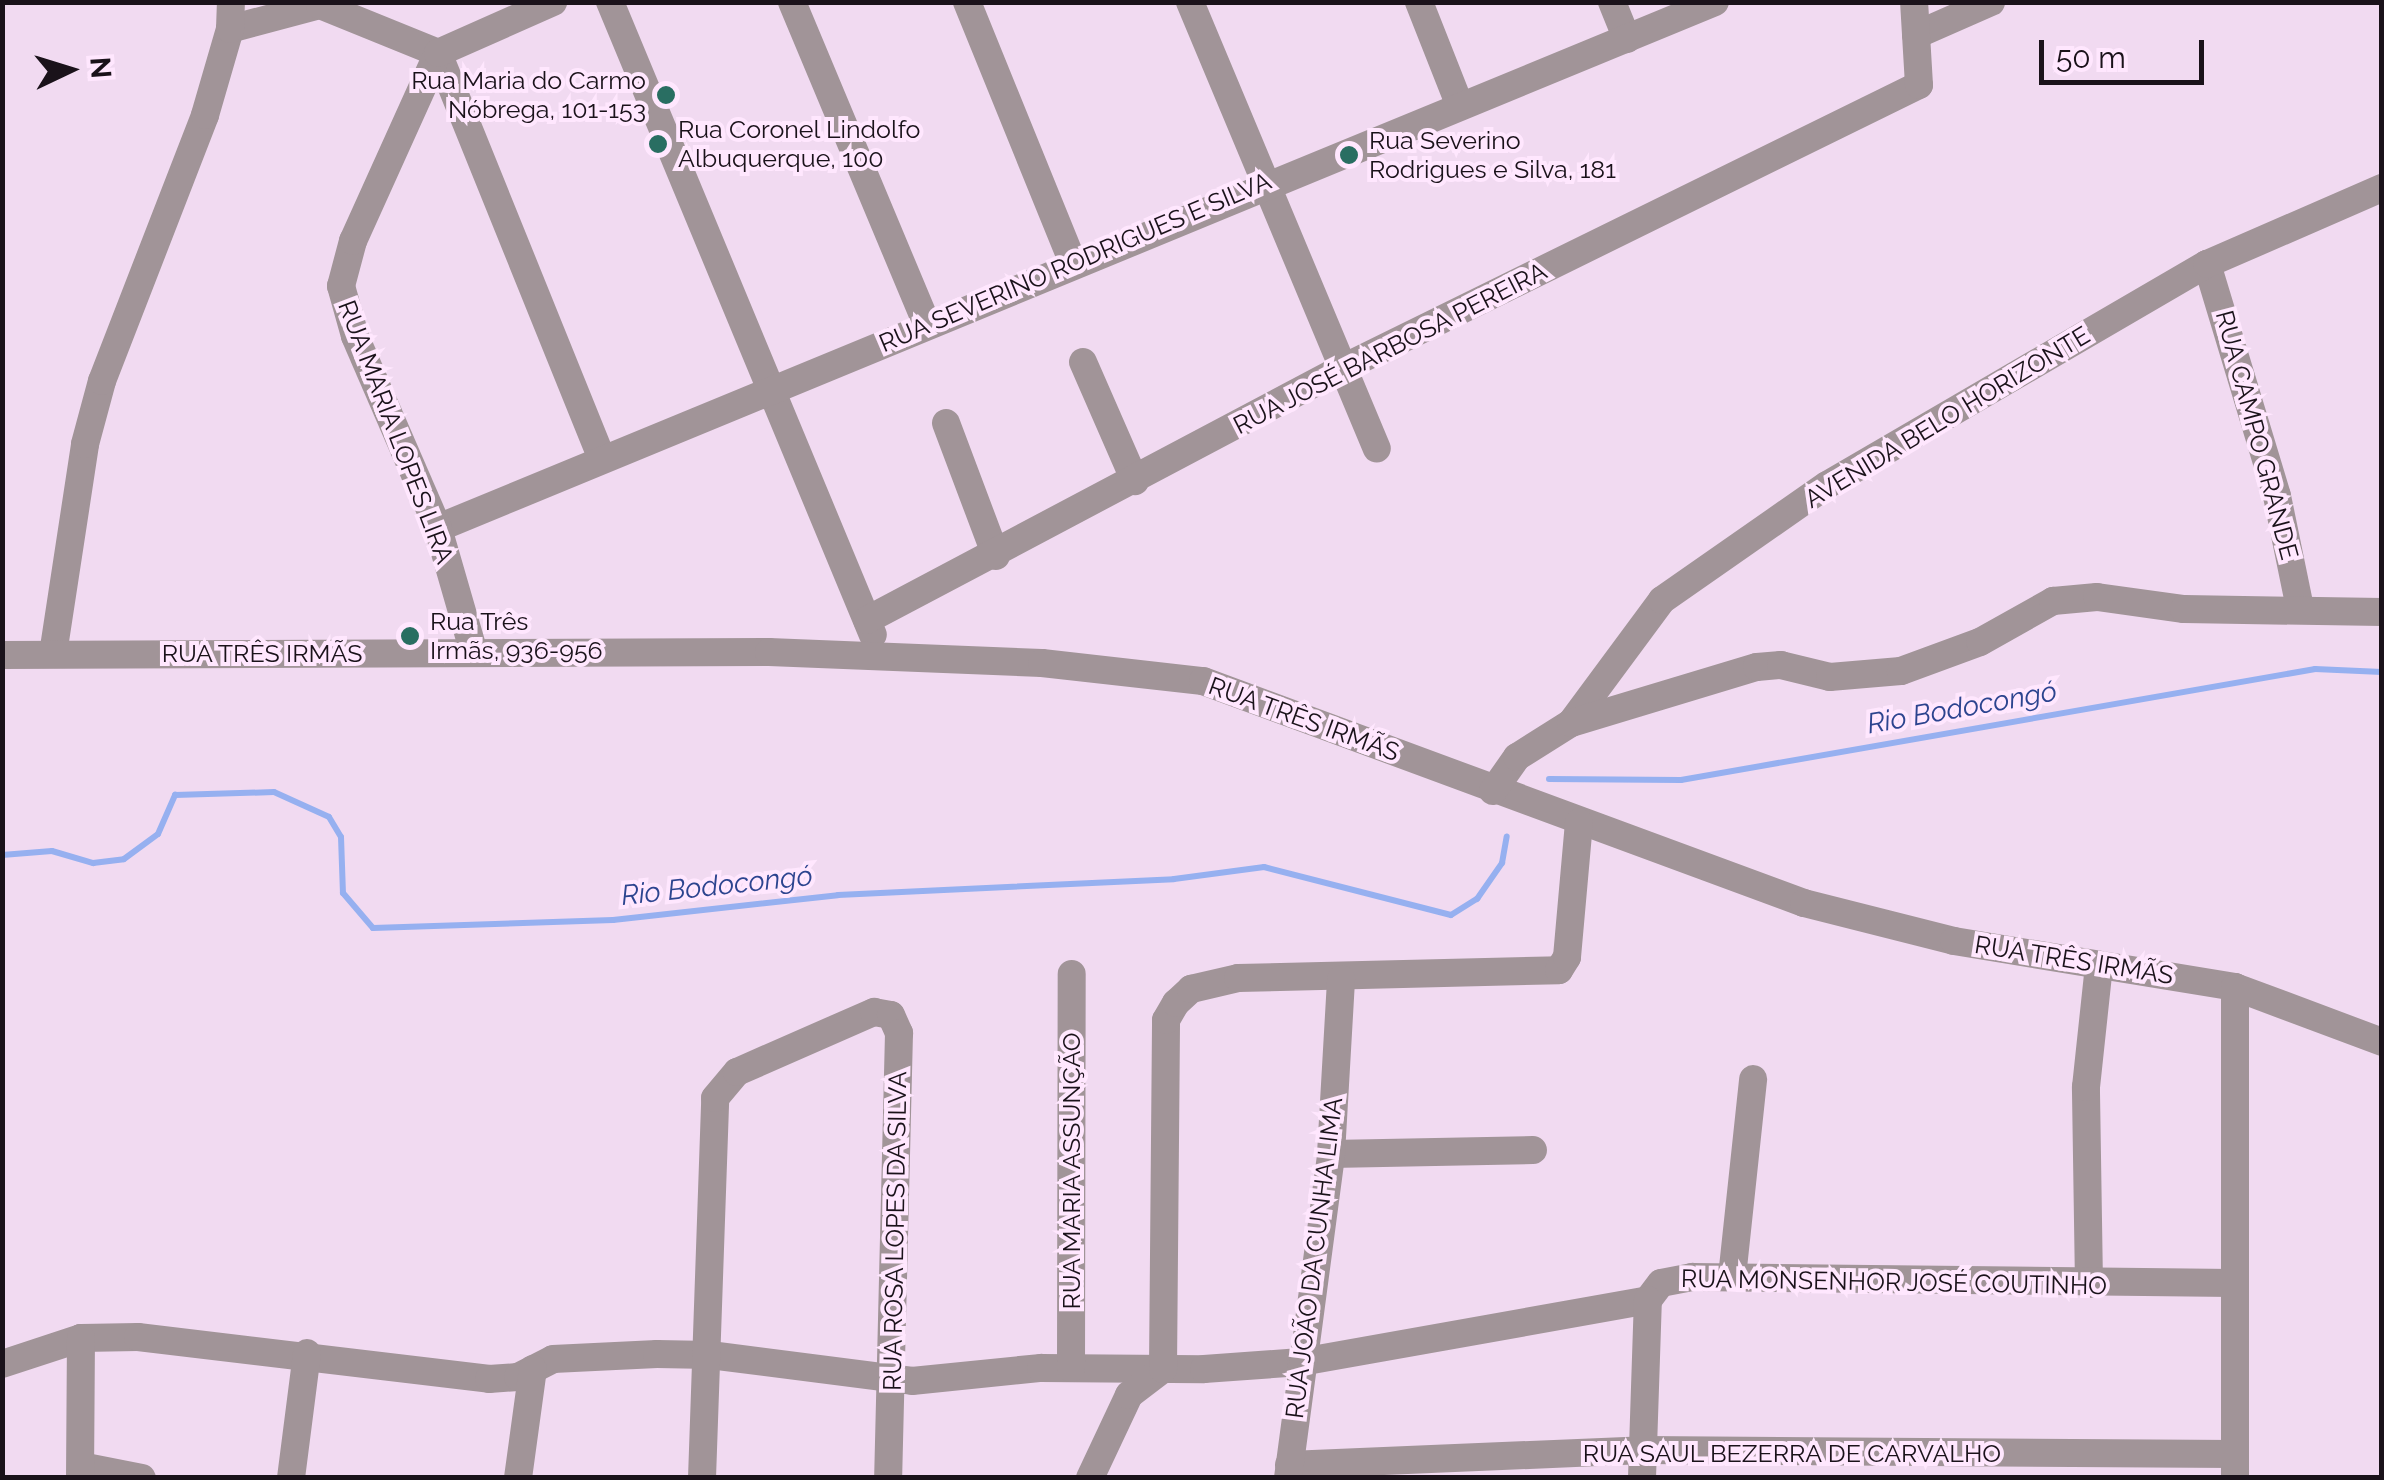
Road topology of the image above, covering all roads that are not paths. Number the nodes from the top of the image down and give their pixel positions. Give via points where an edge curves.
1 (553, 2) edge
2 (610, 2) edge
3 (792, 2) edge
4 (967, 2) edge
5 (1190, 2) edge
6 (1419, 2) edge
7 (1612, 2) edge
8 (1716, 2) edge
9 (1914, 2) edge
10 (1991, 2) edge
11 (231, 16) edge
12 (1916, 35) junction
13 (1626, 39) junction
14 (438, 53) junction
15 (1460, 106) junction
16 (1263, 184) junction
17 (2382, 188) edge
18 (1074, 263) junction
19 (2207, 264) junction
20 (927, 324) junction
21 (1082, 362) dead end
22 (1342, 369) junction
23 (770, 390) junction
24 (946, 423) dead end
25 (1377, 448) dead end
26 (602, 458) junction
27 (1135, 481) junction
28 (438, 528) junction
29 (996, 556) junction
30 (2300, 608) junction
31 (2382, 612) edge
32 (867, 620) junction
33 (474, 653) junction
34 (53, 654) junction
35 (881, 654) junction
36 (2, 656) edge
37 (1571, 723) junction
38 (1496, 793) junction
39 (1580, 823) junction
40 (2099, 965) junction
41 (1072, 974) dead end
42 (1340, 980) junction
43 (2235, 987) junction
44 (2382, 1042) edge
45 (1753, 1079) dead end
46 (1533, 1150) dead end
47 (1330, 1154) junction
48 (1732, 1277) junction
49 (2233, 1283) junction
50 (2089, 1284) junction
51 (1648, 1300) junction
52 (81, 1338) junction
53 (306, 1353) junction
54 (710, 1354) junction
55 (1301, 1362) junction
56 (2, 1364) edge
57 (1070, 1368) junction
58 (532, 1369) junction
59 (1163, 1369) junction
60 (893, 1380) junction
61 (1643, 1464) edge
62 (2235, 1466) edge
63 (1458, 1469) edge
64 (1289, 1471) edge
65 (81, 1472) edge
66 (142, 1478) edge
67 (290, 1478) edge
68 (518, 1478) edge
69 (702, 1478) edge
70 (888, 1478) edge
71 (1090, 1478) edge

1 - 14 street
2 - 23 street
3 - 20 street
4 - 18 street
5 - 16 street
6 - 15 street
7 - 13 street
8 - 13 street, RUA SEVERINO RODRIGUES E SILVA
9 - 12 street
10 - 12 street
11 - 14 street via 320,4
11 - 34 street via 205,115 102,381 85,444
12 - 22 street, RUA JOSÉ BARBOSA PEREIRA via 1918,85
13 - 15 street, RUA SEVERINO RODRIGUES E SILVA
14 - 26 street
14 - 28 street, RUA MARIA LOPES LIRA via 354,241 341,286 355,336
15 - 16 street, RUA SEVERINO RODRIGUES E SILVA
16 - 18 street, RUA SEVERINO RODRIGUES E SILVA
16 - 22 street
17 - 19 street, AVENIDA BELO HORIZONTE
18 - 20 street, RUA SEVERINO RODRIGUES E SILVA
19 - 30 street, RUA CAMPO GRANDE via 2277,496
19 - 37 street, AVENIDA BELO HORIZONTE via 1827,486 1690,577 1641,622
20 - 23 street, RUA SEVERINO RODRIGUES E SILVA
21 - 27 street
22 - 25 street
22 - 27 street, RUA JOSÉ BARBOSA PEREIRA
23 - 26 street, RUA SEVERINO RODRIGUES E SILVA
23 - 32 street
24 - 29 street
26 - 28 street, RUA SEVERINO RODRIGUES E SILVA
27 - 29 street, RUA JOSÉ BARBOSA PEREIRA
28 - 33 street, RUA MARIA LOPES LIRA
29 - 32 street, RUA JOSÉ BARBOSA PEREIRA
30 - 31 street
30 - 37 street via 2184,609 2073,598 1902,671 1830,677 1781,664 1757,667
32 - 35 street
33 - 34 street, RUA TRÊS IRMÃS
33 - 35 street, RUA TRÊS IRMÃS
34 - 36 street, RUA TRÊS IRMÃS
35 - 38 street, RUA TRÊS IRMÃS via 1203,680
37 - 38 street via 1517,757
38 - 39 street, RUA TRÊS IRMÃS
39 - 40 street, RUA TRÊS IRMÃS via 1876,926
39 - 42 street via 1567,957 1559,970
40 - 43 street, RUA TRÊS IRMÃS
40 - 50 street via 2086,1087
41 - 57 street, RUA MARIA ASSUNÇÃO
42 - 47 street, RUA JOÃO DA CUNHA LIMA
42 - 59 street via 1211,982 1176,1002 1166,1020
43 - 44 street, RUA TRÊS IRMÃS
43 - 49 street
45 - 48 street
46 - 47 street
47 - 55 street, RUA JOÃO DA CUNHA LIMA
48 - 50 street, RUA MONSENHOR JOSÉ COUTINHO
48 - 51 street, RUA MONSENHOR JOSÉ COUTINHO via 1671,1279
49 - 50 street, RUA MONSENHOR JOSÉ COUTINHO
49 - 62 street
51 - 55 street, RUA MONSENHOR JOSÉ COUTINHO
51 - 61 street
52 - 53 street, RUA MONSENHOR JOSÉ COUTINHO
52 - 56 street
52 - 65 street
53 - 58 street, RUA MONSENHOR JOSÉ COUTINHO via 489,1379
53 - 67 street
54 - 58 street, RUA MONSENHOR JOSÉ COUTINHO via 579,1356
54 - 60 street, RUA MONSENHOR JOSÉ COUTINHO
54 - 60 street, RUA ROSA LOPES DA SILVA via 714,1117 726,1079 864,1014 891,1015 899,1033
54 - 69 street
55 - 59 street, RUA MONSENHOR JOSÉ COUTINHO
55 - 64 street, RUA JOÃO DA CUNHA LIMA
57 - 59 street, RUA MONSENHOR JOSÉ COUTINHO
57 - 60 street, RUA MONSENHOR JOSÉ COUTINHO
58 - 68 street
59 - 71 street via 1129,1396
60 - 70 street, RUA ROSA LOPES DA SILVA
61 - 62 street, RUA SAUL BEZERRA DE CARVALHO
61 - 63 street, RUA SAUL BEZERRA DE CARVALHO
63 - 64 street, RUA SAUL BEZERRA DE CARVALHO
65 - 66 street

